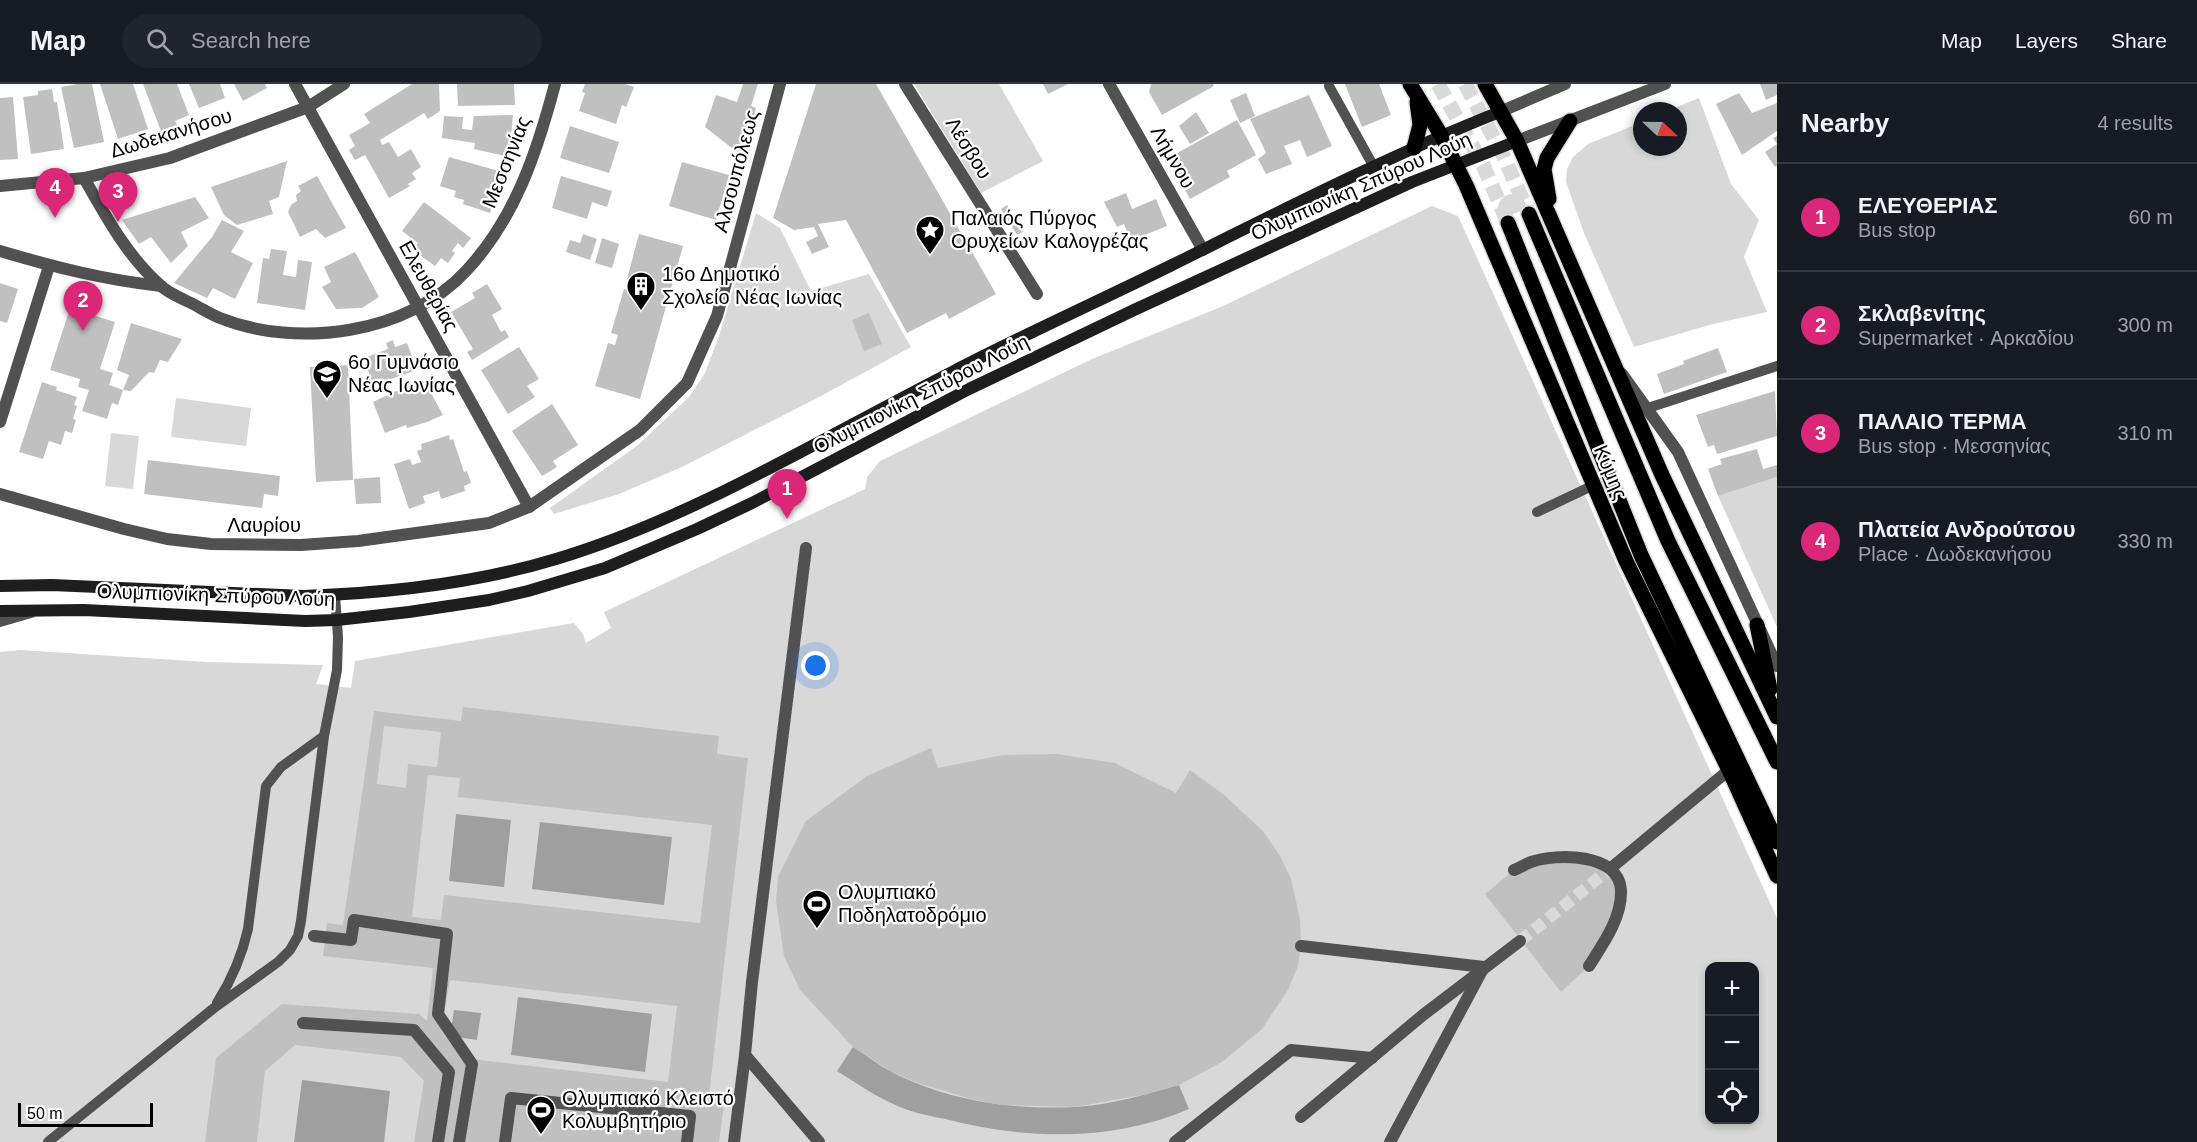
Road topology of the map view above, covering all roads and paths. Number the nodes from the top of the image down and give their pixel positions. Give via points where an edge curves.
1 (295, 84) edge
2 (344, 84) edge
3 (780, 84) edge
4 (905, 84) edge
5 (1109, 84) edge
6 (1485, 84) edge
7 (1565, 84) edge
8 (1665, 84) edge
9 (554, 85) edge
10 (1329, 86) dead end
11 (1411, 86) edge
12 (308, 107) junction
13 (1502, 111) junction
14 (1570, 120) junction
15 (1441, 135) junction
16 (1517, 141) junction
17 (1414, 148) junction
18 (1455, 165) junction
19 (1374, 167) junction
20 (84, 177) junction
21 (0, 186) edge
22 (1529, 214) tunnel mouth
23 (1552, 220) junction
24 (1509, 223) tunnel mouth
25 (1203, 250) junction
26 (0, 251) edge
27 (49, 266) junction
28 (160, 286) junction
29 (1037, 294) dead end
30 (418, 307) junction
31 (1616, 366) junction
32 (1777, 366) edge
33 (1648, 408) junction
34 (0, 422) edge
35 (1594, 485) junction
36 (0, 494) edge
37 (529, 507) junction
38 (1537, 512) dead end
39 (806, 548) dead end
40 (0, 585) edge
41 (335, 595) junction
42 (45, 610) junction
43 (0, 611) edge
44 (337, 620) junction
45 (0, 622) edge
46 (1757, 625) junction
47 (1777, 666) edge
48 (1775, 714) edge
49 (324, 736) junction
50 (1777, 762) edge
51 (1729, 770) junction
52 (1777, 842) edge
53 (1611, 868) junction
54 (1514, 870) dead end
55 (1777, 876) edge
56 (314, 936) dead end
57 (1520, 941) tunnel mouth
58 (1301, 946) dead end
59 (1589, 966) dead end
60 (1484, 967) junction
61 (214, 1008) junction
62 (303, 1023) dead end
63 (745, 1055) junction
64 (1372, 1058) junction
65 (1301, 1116) dead end
66 (48, 1142) edge
67 (438, 1142) edge
68 (459, 1142) edge
69 (505, 1142) edge
70 (687, 1142) edge
71 (734, 1142) edge
72 (819, 1142) edge
73 (1175, 1142) edge
74 (1390, 1142) edge

1 - 12 street, Ελευθερίας
2 - 12 street, Δωδεκανήσου
3 - 37 street, Αλσουπόλεως via 717,316 687,383 640,430
4 - 29 street, Λέσβου
5 - 25 street, Λήμνου
6 - 13 main road
7 - 13 street
8 - 14 street
9 - 30 street, Μεσσηνίας via 530,166 502,223 465,273
10 - 19 lane
11 - 15 main road, Κύμης
11 - 17 main road via 1420,111
12 - 20 street, Δωδεκανήσου via 170,158
12 - 30 street, Ελευθερίας
13 - 15 main road, Ολυμπιονίκη Σπύρου Λούη
13 - 16 main road
14 - 16 street
14 - 23 main road via 1544,169
15 - 17 main road, Ολυμπιονίκη Σπύρου Λούη
15 - 18 main road, Κύμης
16 - 18 main road, Ολυμπιονίκη Σπύρου Λούη
16 - 23 main road
17 - 19 main road, Ολυμπιονίκη Σπύρου Λούη
18 - 35 main road, Κύμης
18 - 44 main road, Ολυμπιονίκη Σπύρου Λούη via 1124,315 969,389 752,503 605,568 489,600
19 - 25 main road, Ολυμπιονίκη Σπύρου Λούη
20 - 21 street, Δωδεκανήσου
20 - 28 street, Μεσσηνίας via 110,223
22 - 50 main road, Κύμης via 1668,541
23 - 31 main road
24 - 52 main road, Κύμης via 1641,555
25 - 41 main road, Ολυμπιονίκη Σπύρου Λούη via 955,370 703,501 613,539 557,559 484,577
26 - 27 street, Μεσσηνίας
27 - 28 street, Μεσσηνίας via 115,281
27 - 34 street
28 - 30 street, Μεσσηνίας via 219,318 279,332 346,331
30 - 37 street, Ελευθερίας
31 - 33 street
31 - 48 main road via 1662,475
32 - 33 lane
33 - 46 street via 1678,452
35 - 38 lane
35 - 51 main road, Κύμης via 1626,561
36 - 37 street, Λαυρίου via 124,529 211,544 358,541 489,523
39 - 63 street
40 - 41 main road, Ολυμπιονίκη Σπύρου Λούη
41 - 44 lane
42 - 43 main road, Ολυμπιονίκη Σπύρου Λούη
42 - 44 main road, Ολυμπιονίκη Σπύρου Λούη
42 - 45 lane
44 - 49 lane via 337,670
46 - 47 street
46 - 48 main road
49 - 61 lane via 281,767 266,786 244,950
49 - 61 lane via 298,936 278,962
51 - 53 street
51 - 55 main road, Κύμης
53 - 54 street via 1582,859 1558,858
53 - 59 street via 1621,890 1618,909 1611,930
56 - 68 street via 351,940 354,920 447,934 438,1014 472,1064
57 - 60 street
58 - 60 street
60 - 64 street
60 - 74 street
61 - 66 lane
62 - 67 street via 414,1030 449,1072
63 - 71 street
63 - 72 street
64 - 65 street
64 - 73 street via 1291,1050
69 - 70 street via 511,1098 690,1116

